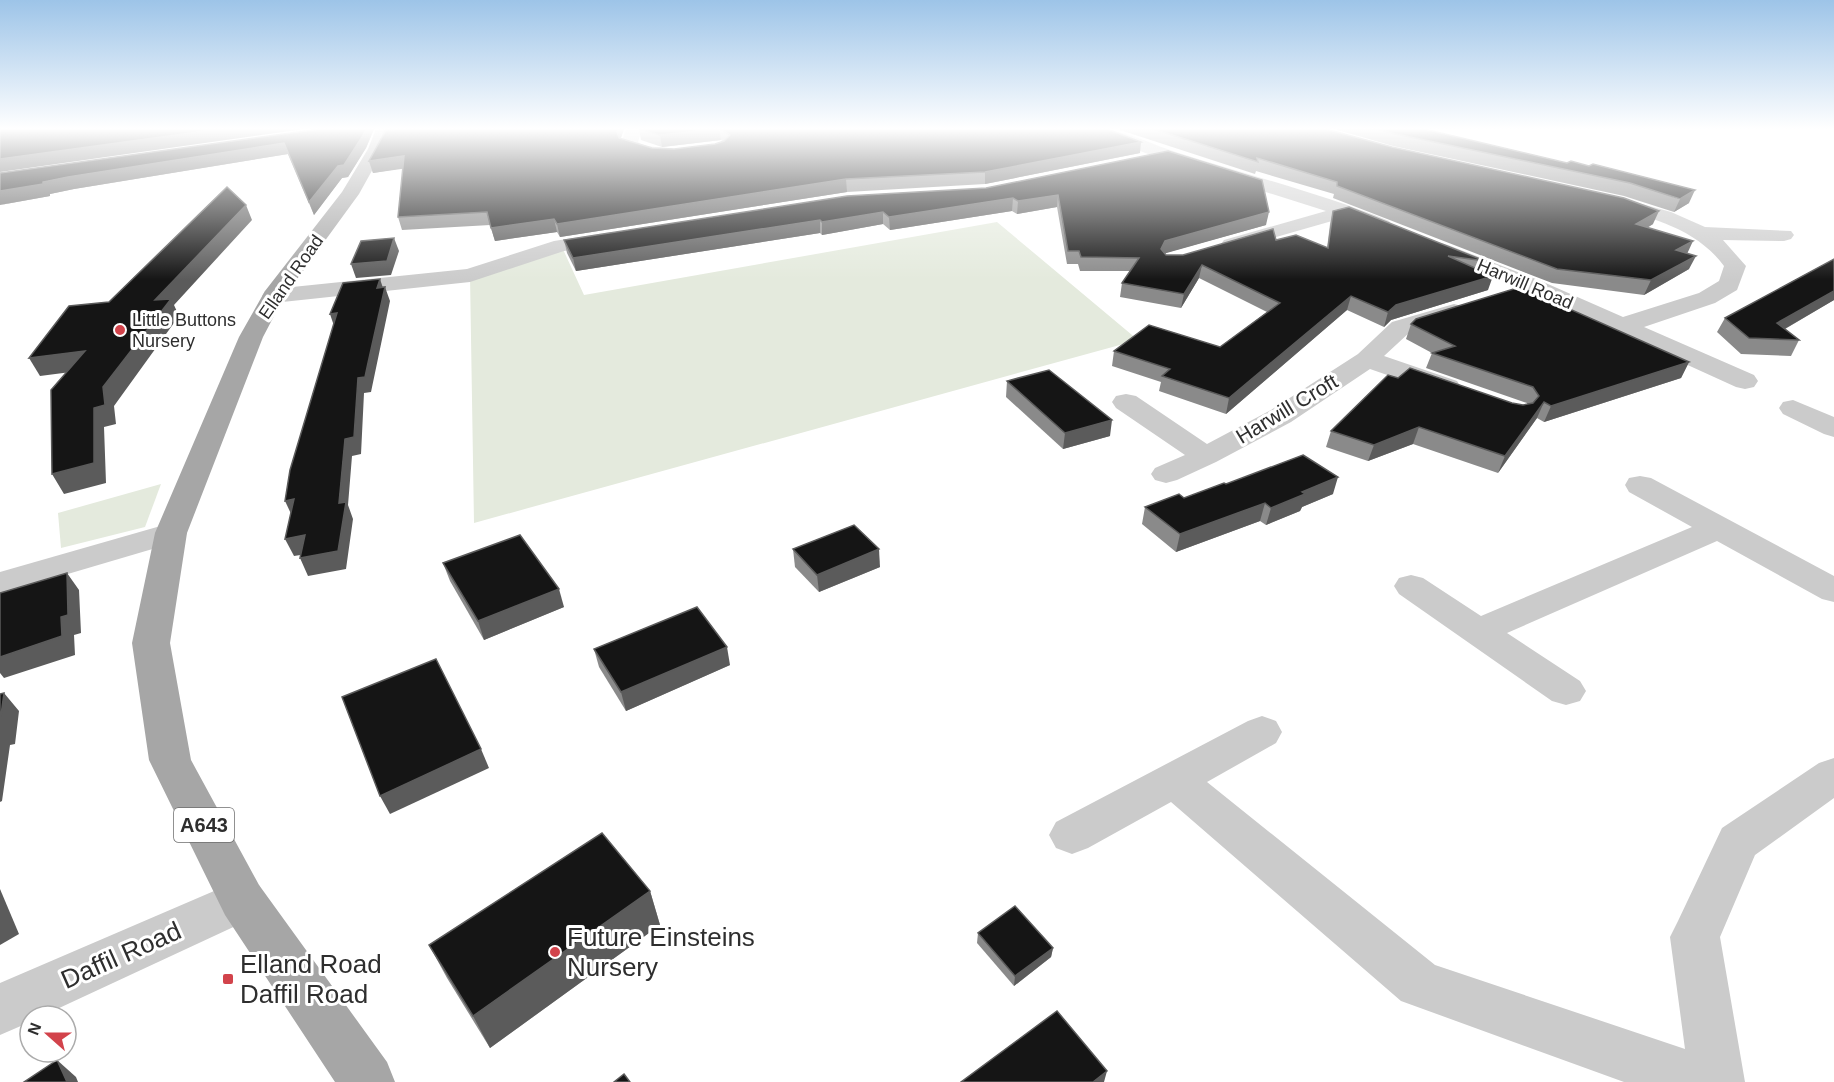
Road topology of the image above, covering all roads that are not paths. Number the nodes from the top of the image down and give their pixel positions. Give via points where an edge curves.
1 (358, 179) edge
2 (1246, 179) edge
3 (1590, 197) edge
4 (1347, 211) junction
5 (1764, 217) dead end
6 (1402, 233) edge
7 (1703, 233) junction
8 (630, 235) edge
9 (1424, 242) edge
10 (1216, 249) edge
11 (1533, 286) junction
12 (273, 296) junction
13 (1621, 326) junction
14 (1367, 359) junction
15 (1745, 381) dead end
16 (1474, 396) edge
17 (1126, 402) dead end
18 (1792, 408) dead end
19 (1834, 428) edge
20 (1206, 456) junction
21 (1166, 474) dead end
22 (1640, 485) dead end
23 (1718, 528) junction
24 (171, 532) junction
25 (0, 583) edge
26 (1411, 586) dead end
27 (1834, 591) edge
28 (1478, 631) junction
29 (1566, 691) dead end
30 (1262, 732) dead end
31 (1834, 775) edge
32 (1174, 780) junction
33 (1072, 836) dead end
34 (242, 900) junction
35 (0, 1009) edge
36 (367, 1082) edge
37 (1701, 1082) edge
38 (1717, 1082) edge

1 - 12 main road, Elland Road / A643
2 - 4 street
3 - 7 street via 1652,213
4 - 6 street
4 - 10 street
5 - 7 street via 1792,240
7 - 13 street via 1726,251 1735,266 1729,285 1707,298
8 - 12 street via 561,245 470,275
9 - 11 street, Harwill Road
11 - 13 street, Harwill Road
11 - 14 street, Harwill Croft via 1401,327
12 - 24 main road, Elland Road / A643 via 247,348
13 - 15 street, Harwill Road
14 - 16 street
14 - 20 street, Harwill Croft via 1281,416
17 - 20 street
18 - 19 street
20 - 21 street, Harwill Croft
22 - 23 street
23 - 27 street
23 - 28 street
24 - 25 street
24 - 34 main road, A643 via 151,643 170,760
26 - 28 street
28 - 29 street
30 - 32 street
31 - 38 street via 1738,842 1695,937
32 - 33 street
32 - 37 street via 1419,984
34 - 35 street, Daffil Road
34 - 36 main road, A643

